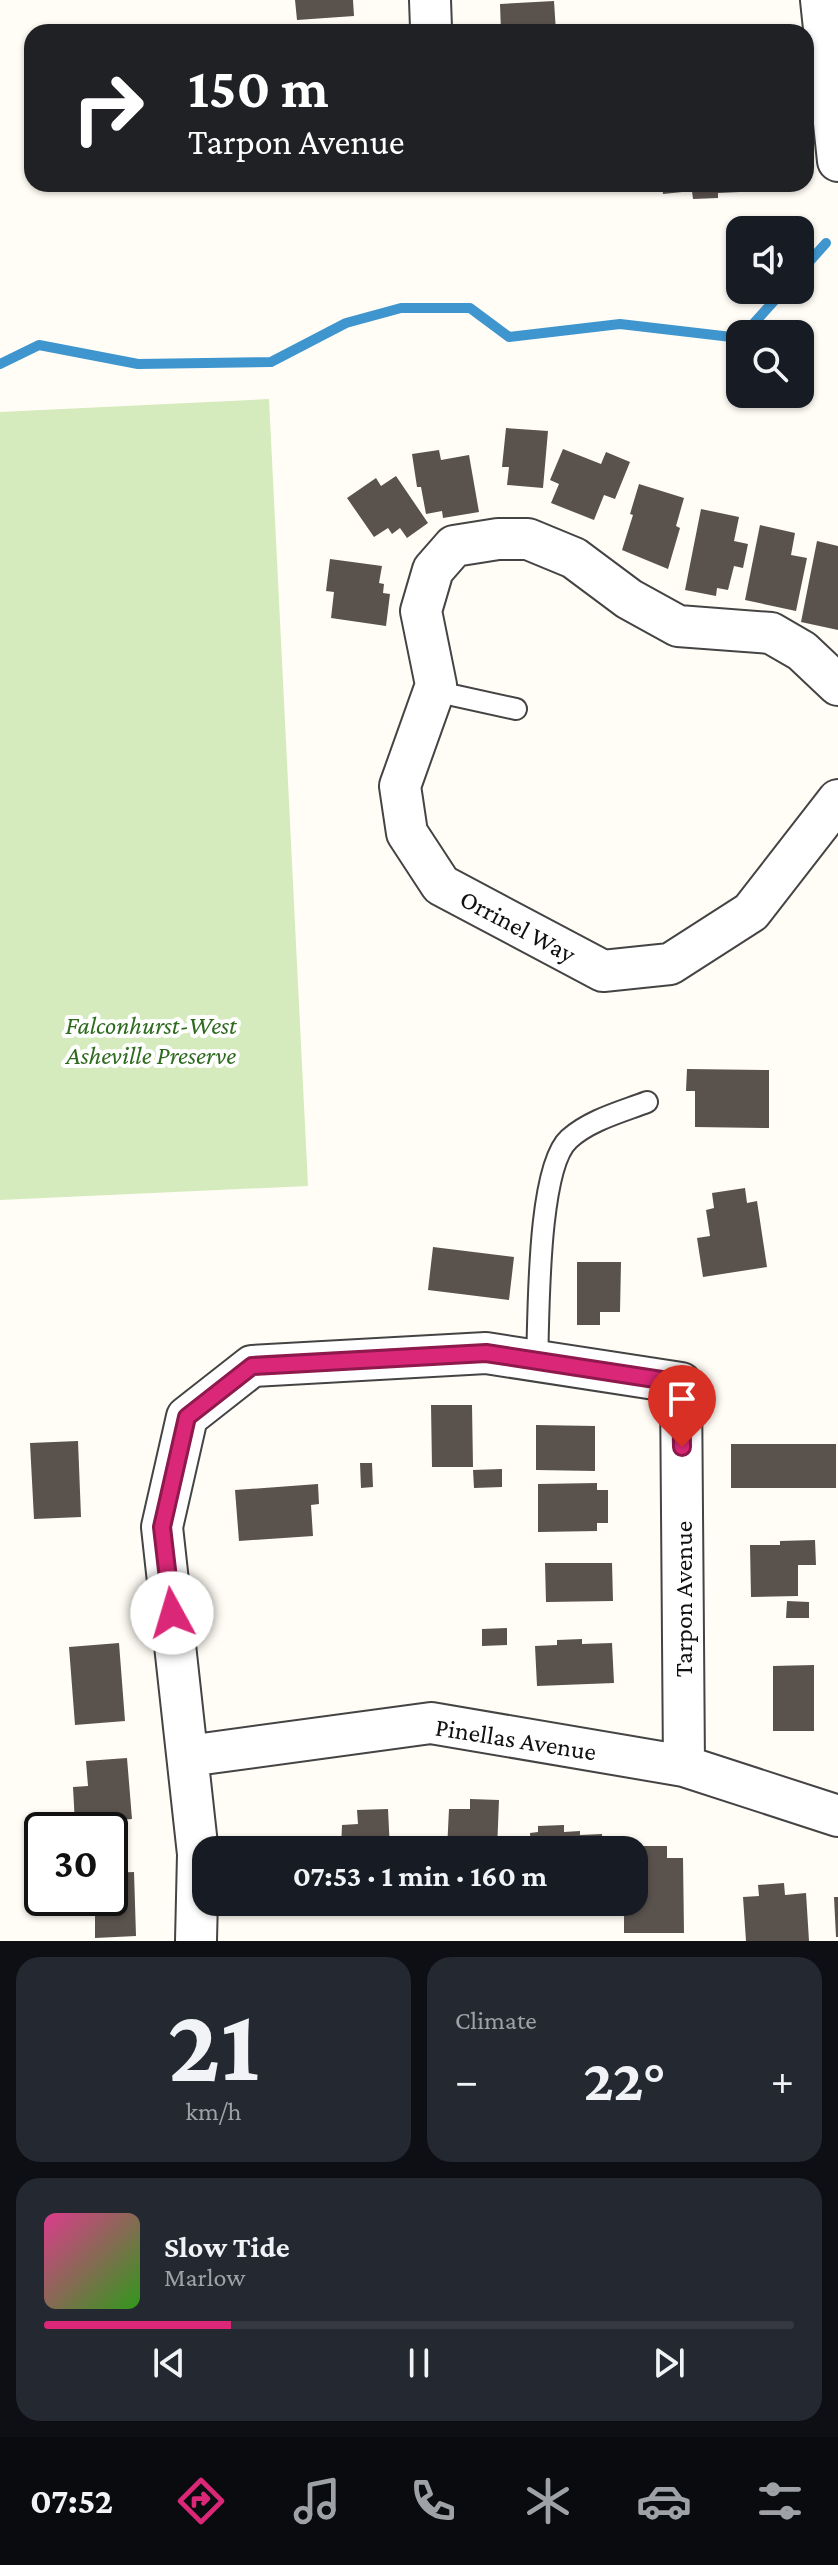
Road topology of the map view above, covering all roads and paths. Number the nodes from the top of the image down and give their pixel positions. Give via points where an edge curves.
1 (821, 0) edge
2 (838, 161) edge
3 (838, 685) edge
4 (434, 691) junction
5 (516, 709) dead end
6 (838, 800) edge
7 (647, 1102) dead end
8 (537, 1362) junction
9 (188, 1756) junction
10 (684, 1766) junction
11 (838, 1816) edge
12 (196, 1941) edge

1 - 2 street
3 - 4 street, Orrinel Way via 802,651 771,633 678,626 629,599 574,558 528,539 498,539 454,546 433,570 421,611
4 - 5 lane
4 - 6 street, Orrinel Way via 400,786 407,833 441,885 603,971 670,964 751,912
7 - 8 lane via 581,1130 554,1161 545,1211
8 - 9 street via 486,1353 252,1366 187,1417 162,1527
8 - 10 street, Tarpon Avenue via 681,1383
9 - 10 street, Pinellas Avenue via 431,1723
9 - 12 street via 198,1854
10 - 11 street, Pinellas Avenue

